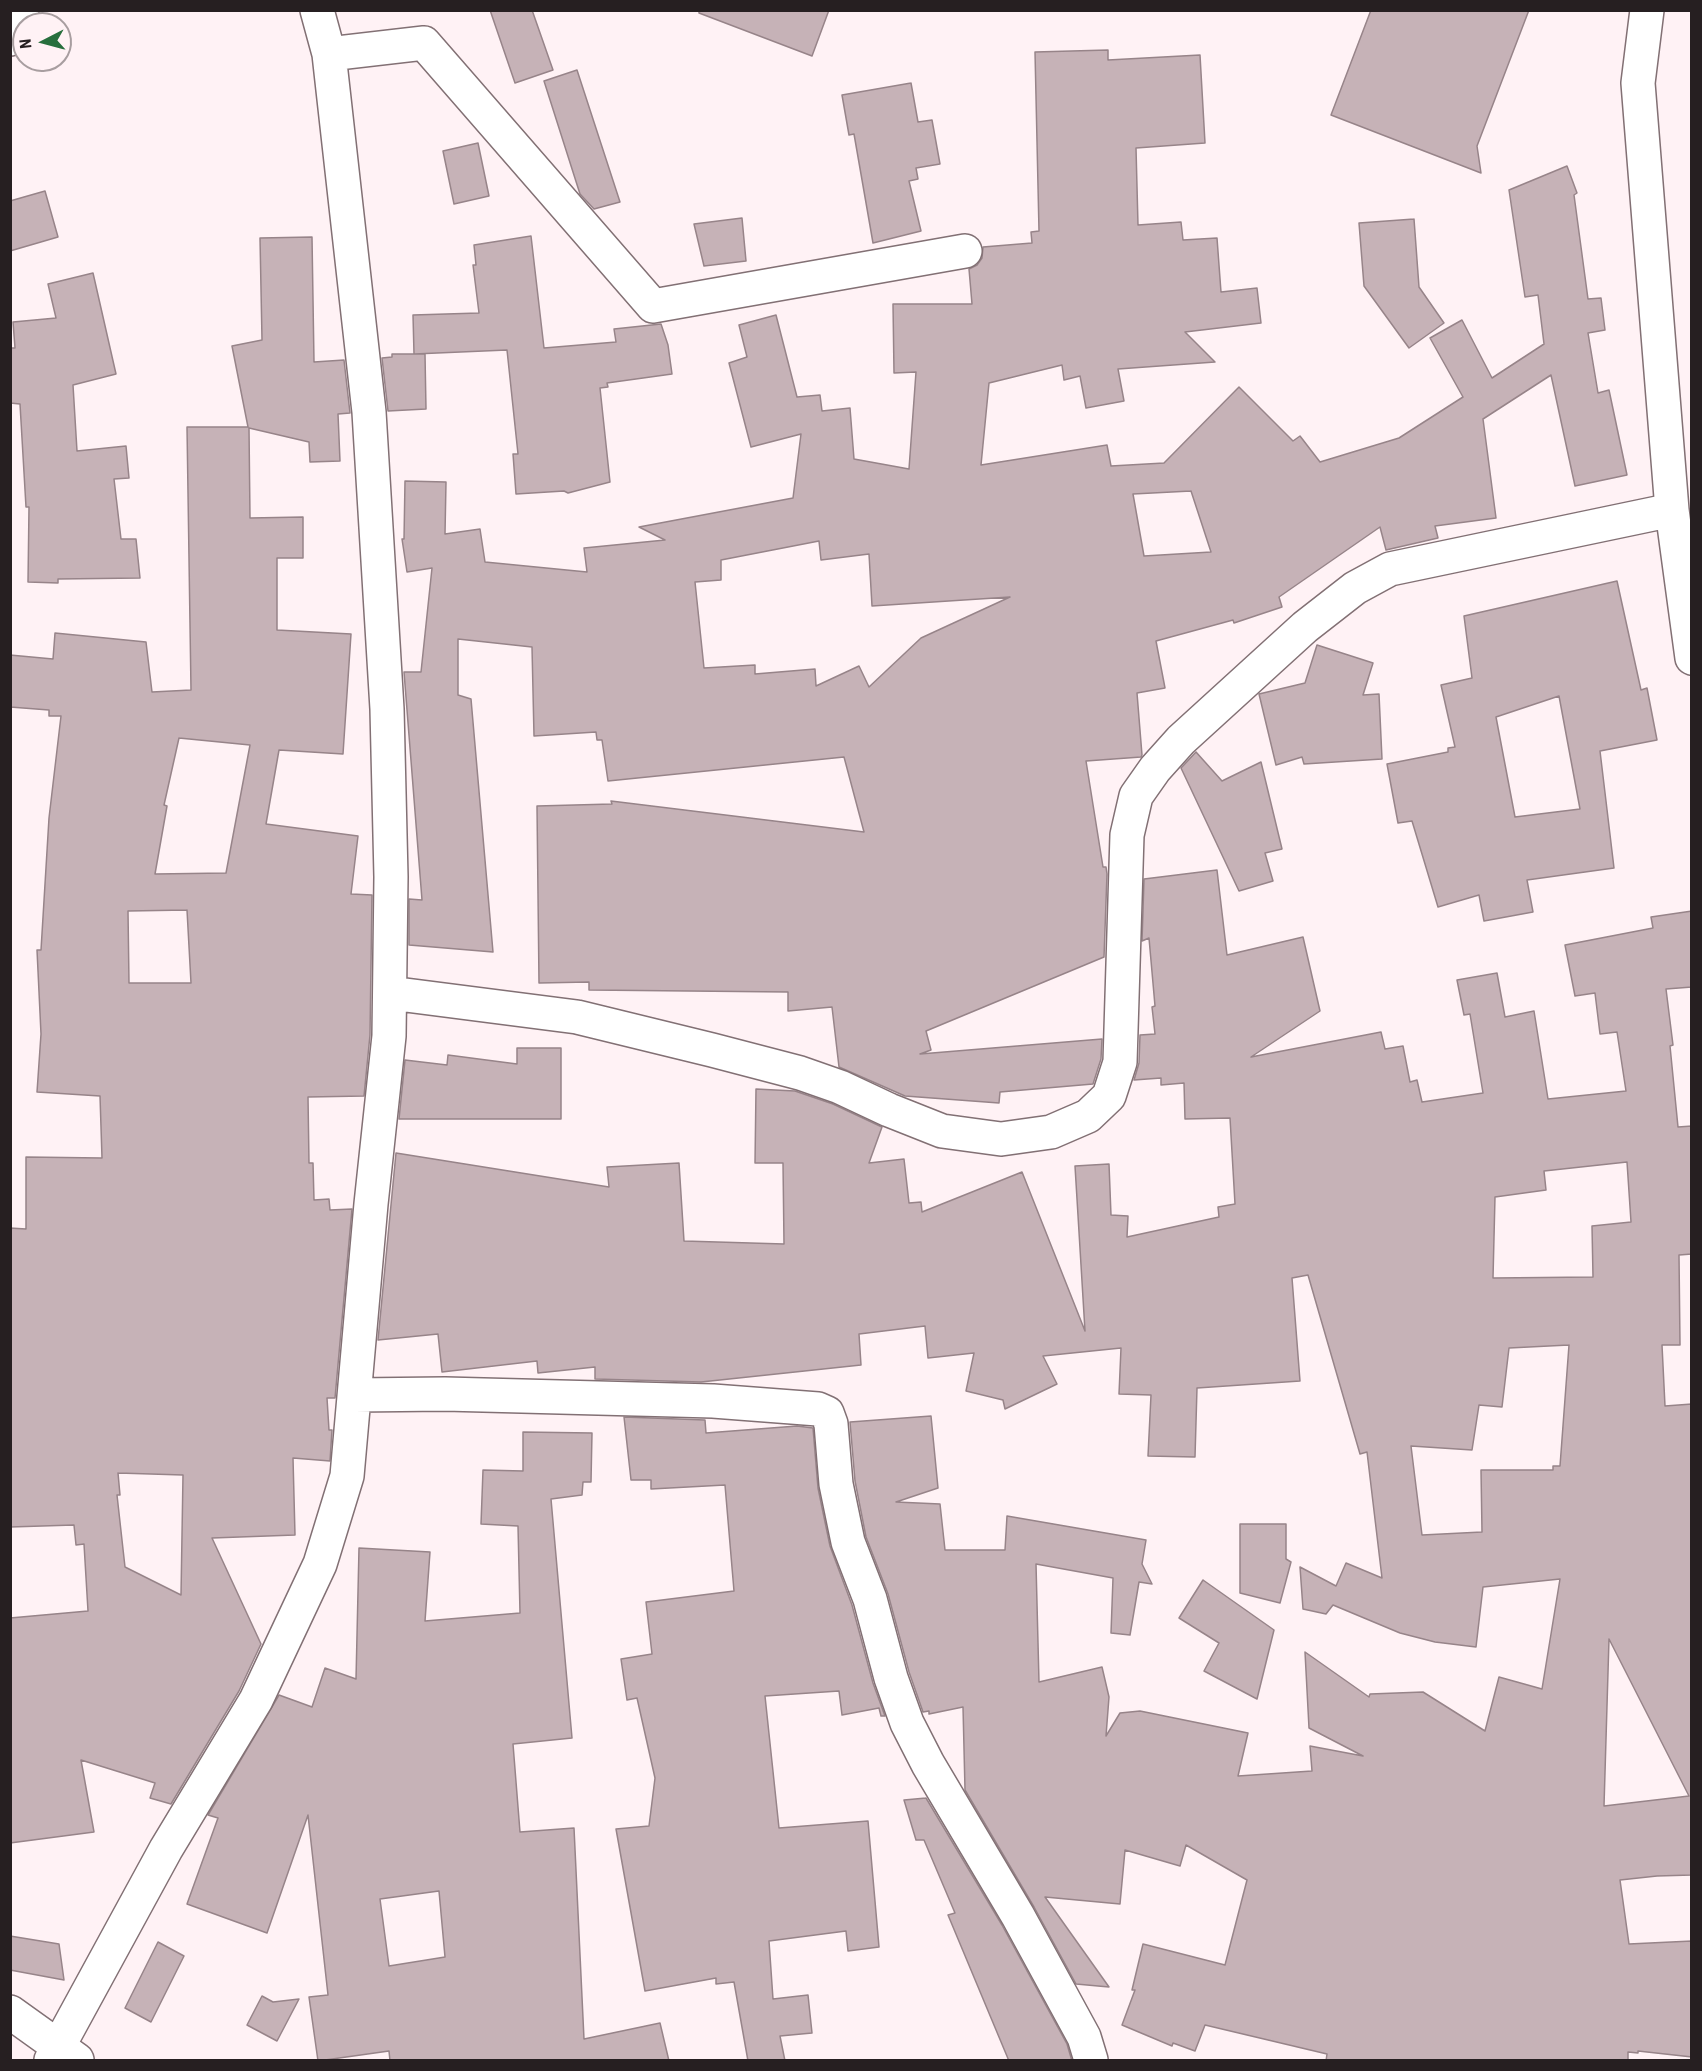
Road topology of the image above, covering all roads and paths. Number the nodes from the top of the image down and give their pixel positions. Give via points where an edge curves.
1 (22, 10) edge
2 (317, 10) edge
3 (1647, 10) edge
4 (10, 39) edge
5 (329, 54) junction
6 (965, 251) dead end
7 (1672, 510) junction
8 (1685, 562) edge
9 (1692, 658) edge
10 (390, 993) junction
11 (355, 1395) junction
12 (10, 2012) edge
13 (63, 2056) edge
14 (1091, 2061) edge

1 - 4 street
2 - 5 street
3 - 7 street via 1638,83
5 - 6 street via 424,43 653,306
5 - 10 street via 369,412 387,709
7 - 8 street
7 - 10 street via 1390,569 1355,588 1305,627 1181,740 1136,796 1127,835 1120,1062 1109,1096 1088,1116 1052,1132 1001,1139 942,1131 800,1073 577,1017
8 - 9 street
10 - 11 street
11 - 13 street via 347,1476 320,1564 256,1700 166,1849
11 - 14 street via 713,1401 818,1409 827,1413 848,1542 870,1599 907,1724 1018,1916 1084,2037
12 - 13 street

